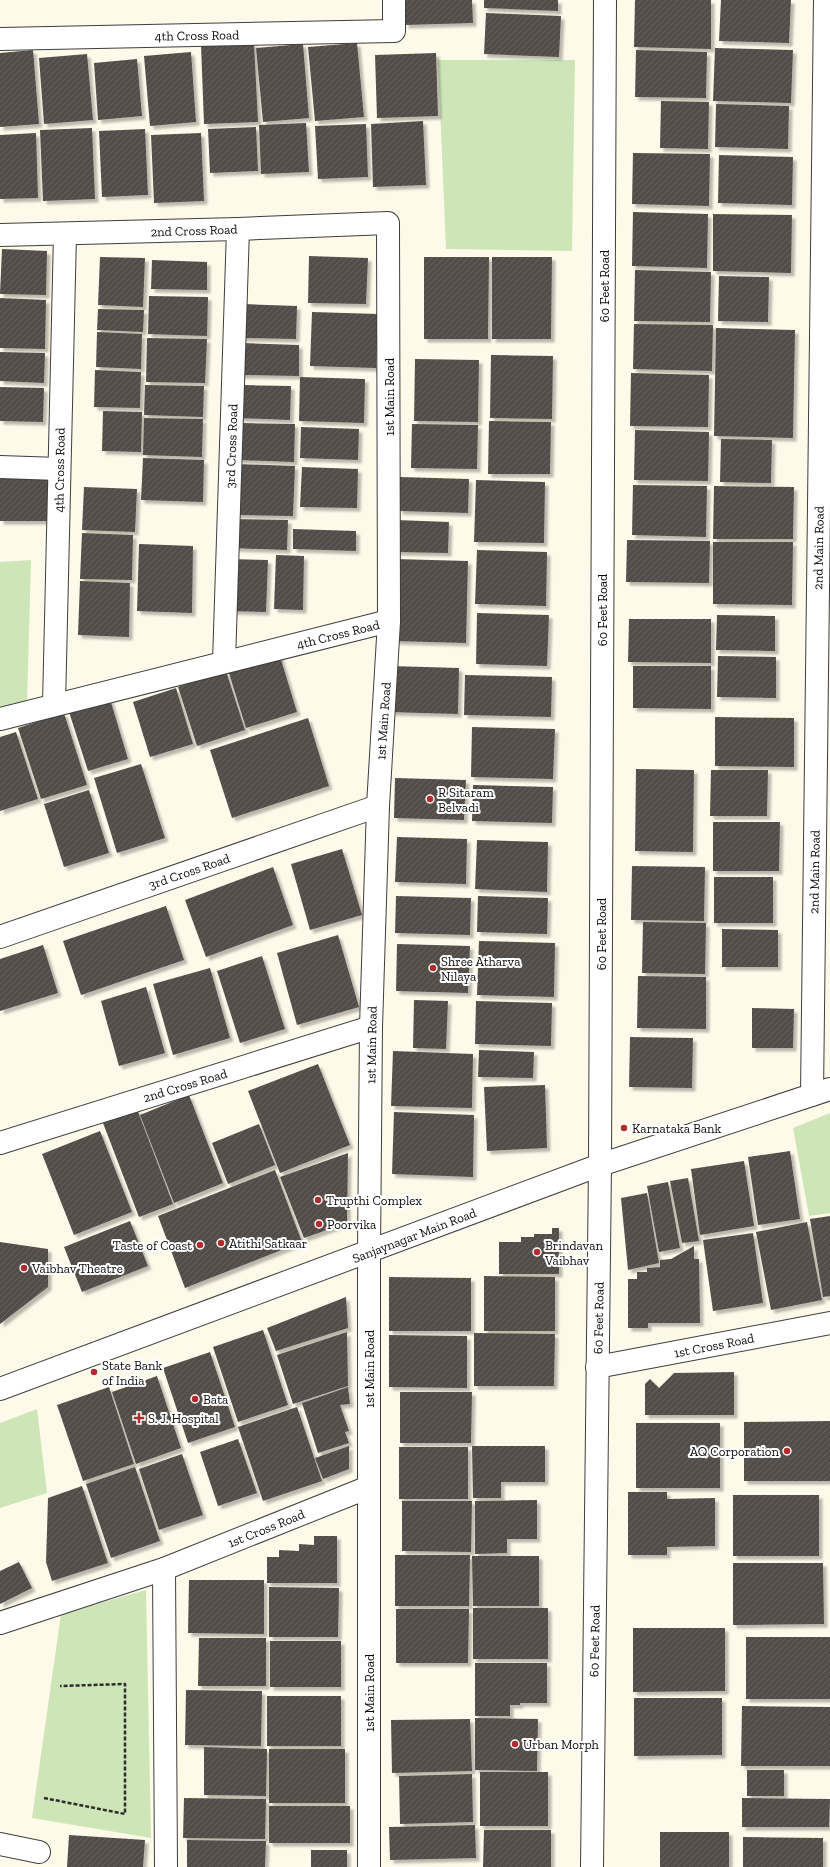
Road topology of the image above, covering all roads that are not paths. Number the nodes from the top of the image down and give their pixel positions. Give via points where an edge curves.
1 (394, 0) edge
2 (605, 0) edge
3 (825, 0) edge
4 (0, 39) edge
5 (826, 76) edge
6 (826, 216) edge
7 (388, 223) joint
8 (238, 229) junction
9 (0, 234) edge
10 (65, 234) junction
11 (0, 467) edge
12 (60, 469) junction
13 (389, 621) junction
14 (224, 662) junction
15 (54, 705) junction
16 (0, 719) edge
17 (378, 806) junction
18 (0, 937) edge
19 (371, 1027) junction
20 (821, 1092) edge
21 (0, 1143) edge
22 (600, 1165) junction
23 (369, 1252) junction
24 (830, 1323) edge
25 (597, 1367) junction
26 (0, 1389) edge
27 (369, 1487) junction
28 (164, 1569) junction
29 (0, 1623) edge
30 (0, 1844) edge
31 (39, 1852) dead end
32 (166, 1867) edge
33 (368, 1867) edge
34 (592, 1867) edge

1 - 4 street, 4th Cross Road via 394,32
2 - 22 street, 60 Feet Road
3 - 5 street, 2nd Main Road
5 - 6 street, 2nd Main Road
6 - 20 street, 2nd Main Road
7 - 8 street, 2nd Cross Road
7 - 13 street, 1st Main Road
8 - 10 street, 2nd Cross Road
8 - 14 street, 3rd Cross Road
9 - 10 street, 2nd Cross Road
10 - 12 street, 4th Cross Road
11 - 12 street
12 - 15 street, 4th Cross Road
13 - 14 street, 4th Cross Road
13 - 17 street, 1st Main Road
14 - 15 street, 4th Cross Road
15 - 16 street, 4th Cross Road
17 - 18 street, 3rd Cross Road
17 - 19 street, 1st Main Road
19 - 21 street, 2nd Cross Road
19 - 23 street, 1st Main Road
20 - 22 street, Sanjaynagar Main Road
22 - 23 street, Sanjaynagar Main Road
22 - 25 street, 60 Feet Road
23 - 26 street, Sanjaynagar Main Road
23 - 27 street, 1st Main Road
24 - 25 street, 1st Cross Road
25 - 34 street, 60 Feet Road
27 - 28 street, 1st Cross Road
27 - 33 street, 1st Main Road
28 - 29 street, 1st Cross Road
28 - 32 street
30 - 31 street

